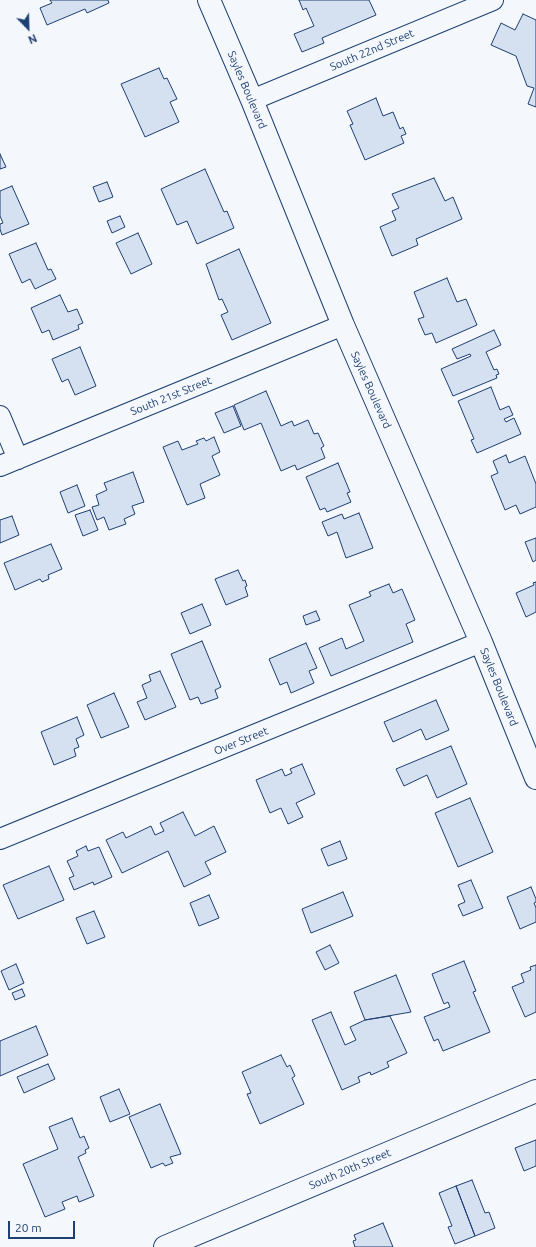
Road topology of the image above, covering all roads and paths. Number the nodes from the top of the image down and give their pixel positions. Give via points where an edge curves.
1 (209, 0) edge
2 (493, 0) edge
3 (252, 100) junction
4 (343, 325) junction
5 (0, 416) edge
6 (18, 459) junction
7 (0, 466) edge
8 (481, 642) junction
9 (536, 778) edge
10 (0, 839) edge
11 (536, 1091) edge
12 (172, 1246) edge

1 - 3 main road, Sayles Boulevard
2 - 3 street, South 22nd Street
3 - 4 main road, Sayles Boulevard
4 - 6 street, South 21st Street
4 - 8 main road, Sayles Boulevard
5 - 6 street
6 - 7 street, South 21st Street
8 - 9 main road, Sayles Boulevard
8 - 10 street, Over Street
11 - 12 main road, South 20th Street

